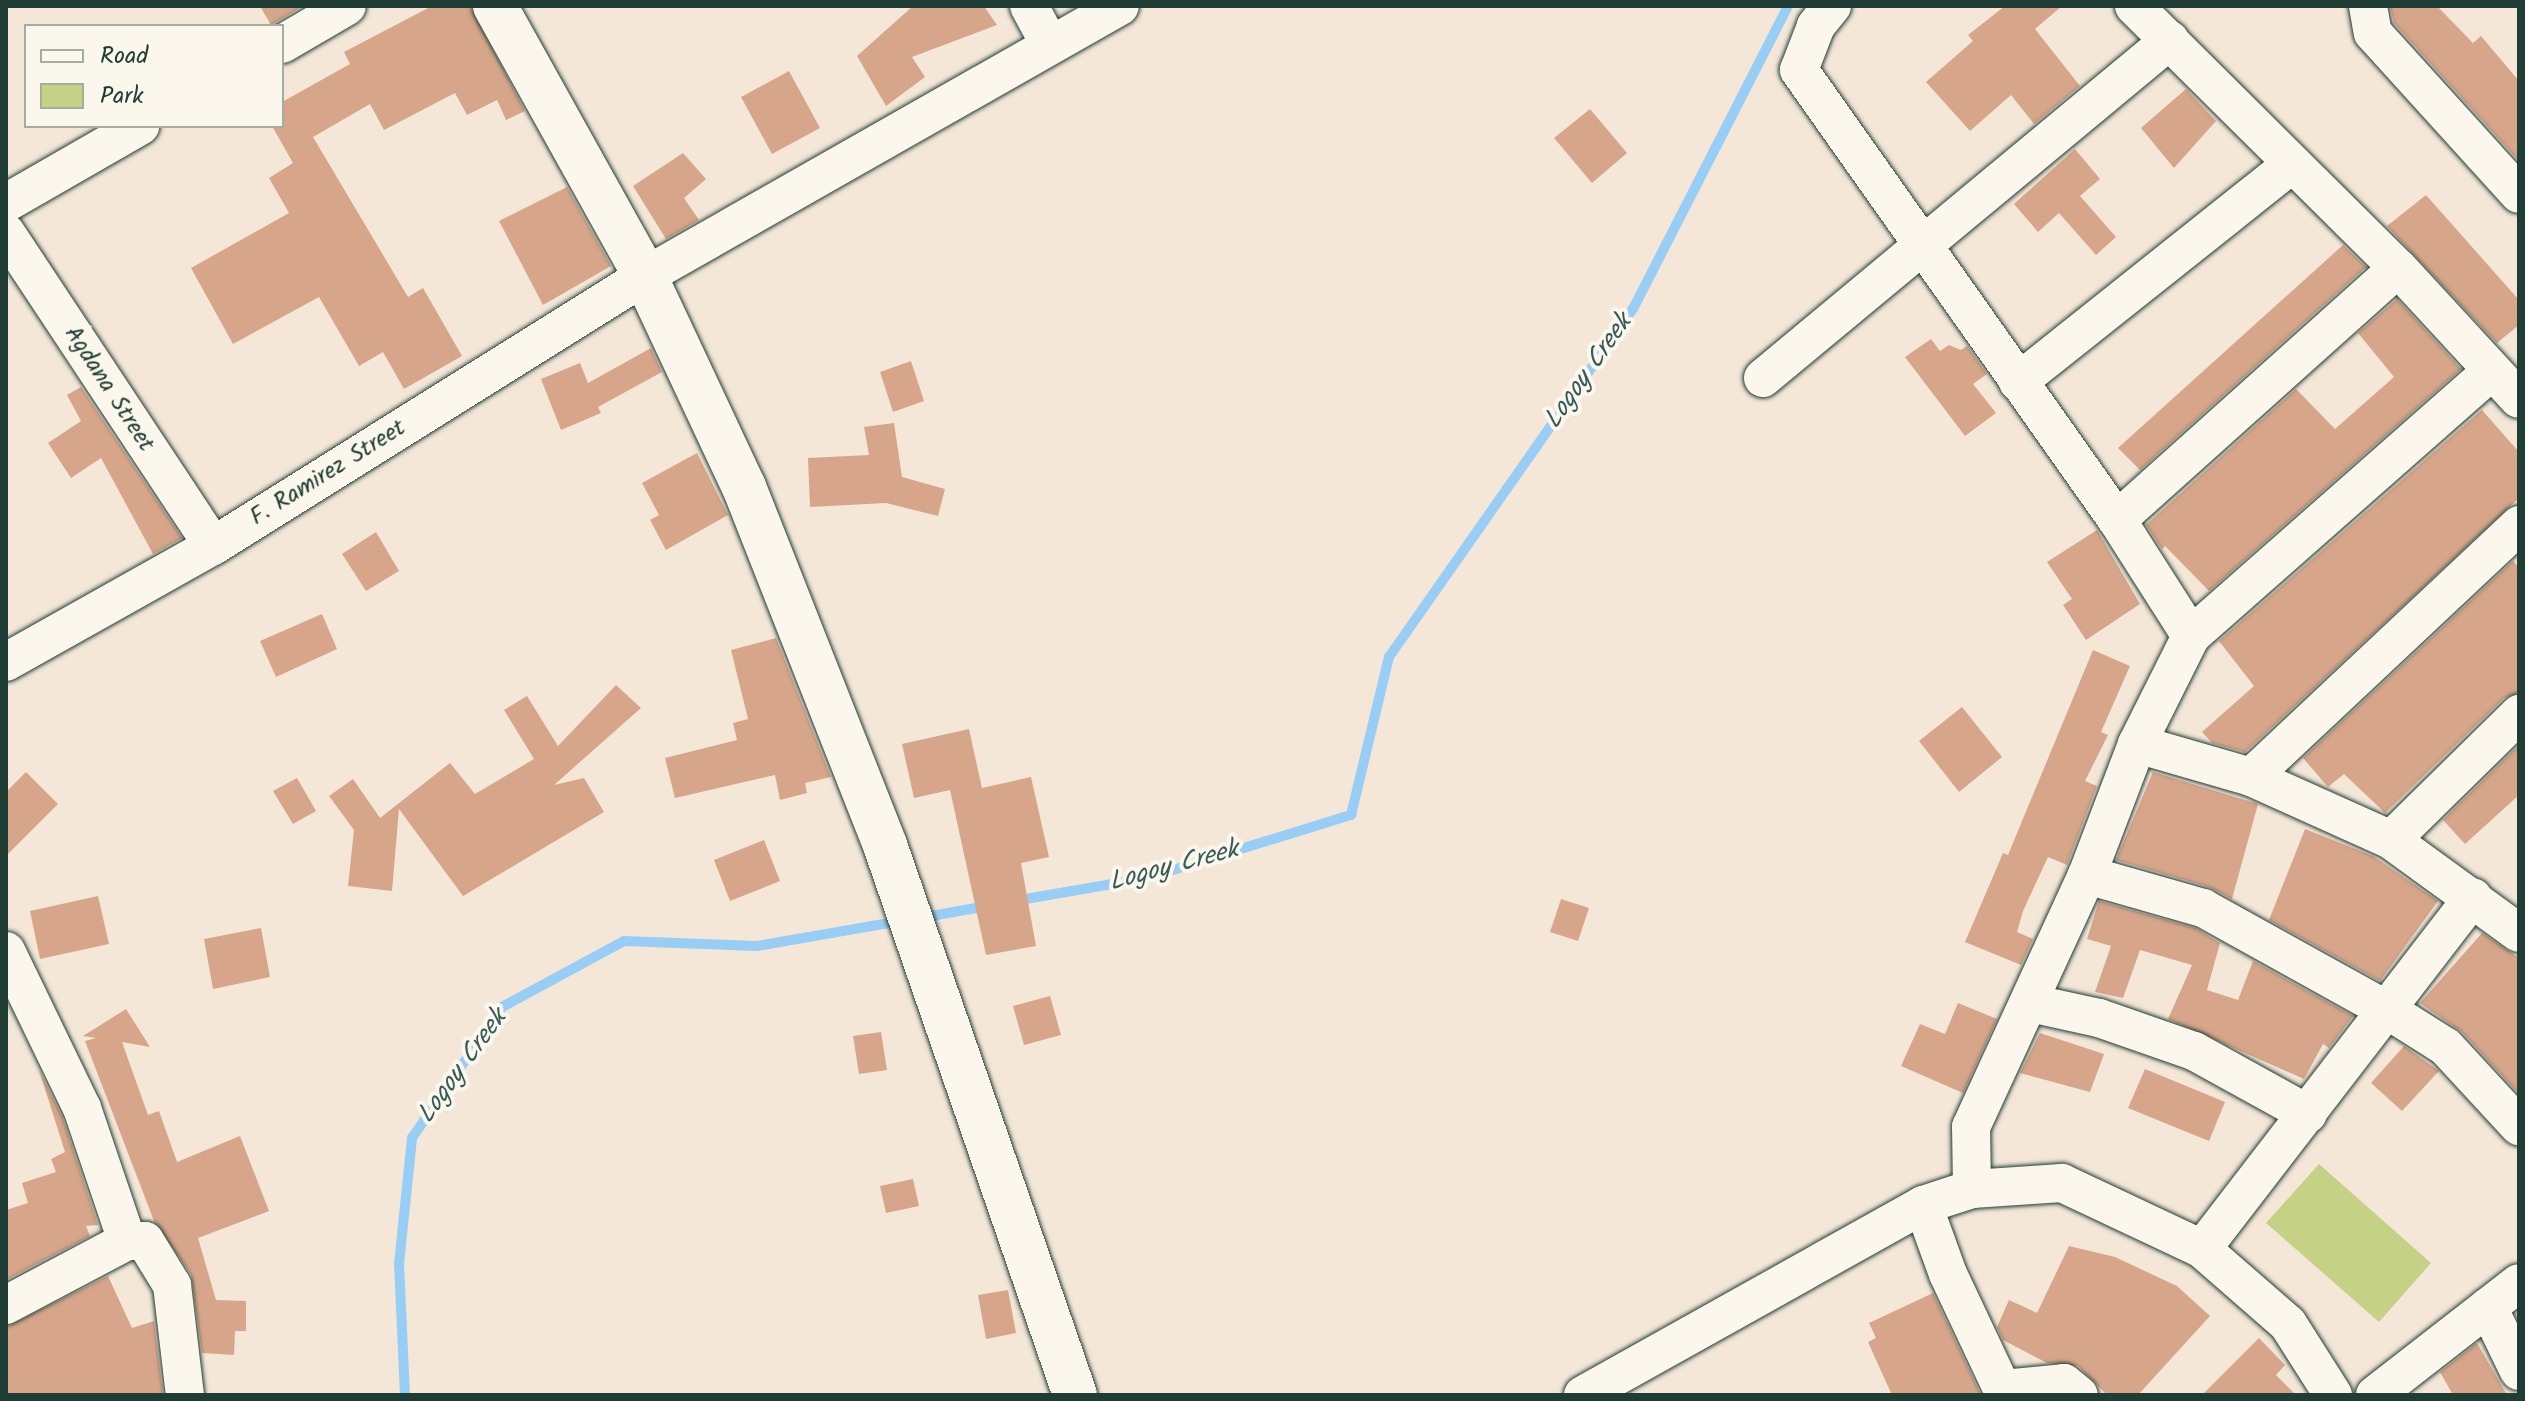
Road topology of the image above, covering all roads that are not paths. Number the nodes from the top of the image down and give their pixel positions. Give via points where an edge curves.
1 (347, 6) edge
2 (495, 6) edge
3 (1029, 6) edge
4 (1120, 6) edge
5 (1832, 6) edge
6 (2134, 6) edge
7 (2368, 6) edge
8 (2170, 40) junction
9 (284, 43) edge
10 (1050, 45) junction
11 (137, 128) edge
12 (2291, 165) junction
13 (2519, 194) edge
14 (6, 203) edge
15 (6, 233) edge
16 (1924, 249) junction
17 (2398, 268) junction
18 (645, 276) junction
19 (2492, 371) junction
20 (1763, 378) dead end
21 (2018, 382) junction
22 (2519, 399) edge
23 (2117, 520) junction
24 (2519, 525) edge
25 (213, 546) junction
26 (2191, 636) junction
27 (6, 662) edge
28 (2519, 714) edge
29 (2137, 744) junction
30 (2251, 777) junction
31 (2391, 840) junction
32 (2087, 875) junction
33 (2502, 909) edge
34 (6, 951) edge
35 (2030, 1003) junction
36 (2389, 1011) junction
37 (2308, 1114) junction
38 (2519, 1126) edge
39 (1972, 1189) junction
40 (1923, 1205) junction
41 (127, 1241) junction
42 (2202, 1249) junction
43 (2519, 1283) edge
44 (6, 1305) edge
45 (2488, 1307) junction
46 (2519, 1371) edge
47 (2004, 1392) edge
48 (185, 1395) edge
49 (1075, 1395) edge
50 (1583, 1395) edge
51 (2079, 1395) edge
52 (2333, 1395) edge
53 (2375, 1395) edge

1 - 9 street
2 - 18 main road
3 - 10 street
4 - 10 street, F. Ramirez Street
5 - 16 street via 1816,26 1799,70
6 - 8 street
7 - 13 street via 2373,33
8 - 12 street
8 - 16 street
10 - 18 street, F. Ramirez Street
11 - 14 street
12 - 17 street
12 - 21 street
15 - 25 street, Agdana Street
16 - 20 street
16 - 21 street
17 - 19 street
17 - 23 street
18 - 25 street, F. Ramirez Street
18 - 49 main road via 744,487 885,845
19 - 22 street
19 - 26 street
21 - 23 street
23 - 26 street
24 - 30 street
25 - 27 street, F. Ramirez Street
26 - 29 street
28 - 31 street
29 - 30 street
29 - 32 street
30 - 31 street
31 - 33 street
32 - 35 street
32 - 36 street via 2203,908
33 - 36 street
34 - 41 street via 82,1108
35 - 37 street via 2099,1018 2194,1051
35 - 39 street via 1971,1127
36 - 37 street
36 - 38 street via 2446,1047
37 - 42 street
39 - 40 street
39 - 42 street via 2062,1183
40 - 47 street via 1948,1274
40 - 50 street
41 - 44 street
41 - 48 street via 145,1241 172,1285
42 - 52 street via 2288,1324
43 - 45 street
45 - 46 street
45 - 53 street
47 - 51 street via 2064,1383

